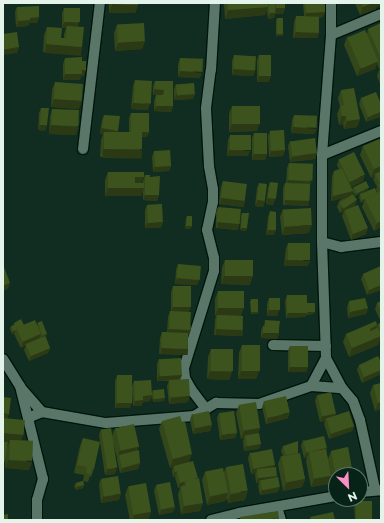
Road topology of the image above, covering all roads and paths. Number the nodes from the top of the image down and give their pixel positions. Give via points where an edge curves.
1 (100, 3) edge
2 (215, 3) edge
3 (331, 3) edge
4 (381, 14) edge
5 (331, 35) junction
6 (381, 131) edge
7 (83, 149) dead end
8 (322, 155) junction
9 (322, 242) junction
10 (381, 242) edge
11 (273, 345) dead end
12 (326, 346) junction
13 (326, 358) junction
14 (3, 359) edge
15 (20, 386) junction
16 (311, 386) junction
17 (342, 388) junction
18 (206, 409) junction
19 (42, 412) junction
20 (28, 418) junction
21 (378, 489) edge
22 (368, 491) edge
23 (328, 497) edge
24 (277, 507) junction
25 (37, 520) edge
26 (211, 520) edge
27 (281, 520) edge

1 - 7 street
2 - 18 street via 206,108 209,166 213,189 207,230 214,258 214,271 184,368 185,378
3 - 5 street
4 - 5 street
5 - 8 street
6 - 8 street
8 - 9 street
9 - 10 street via 341,247
9 - 12 street
11 - 12 street
12 - 13 street
13 - 16 street
13 - 17 street
14 - 15 street
15 - 19 street
15 - 20 street
16 - 17 street
16 - 18 street via 260,404 216,402
17 - 21 street via 353,401 360,420
18 - 19 street via 194,416 106,423
19 - 20 street
20 - 25 street via 43,479 37,500
21 - 22 street
23 - 24 street
24 - 26 street
24 - 27 street

